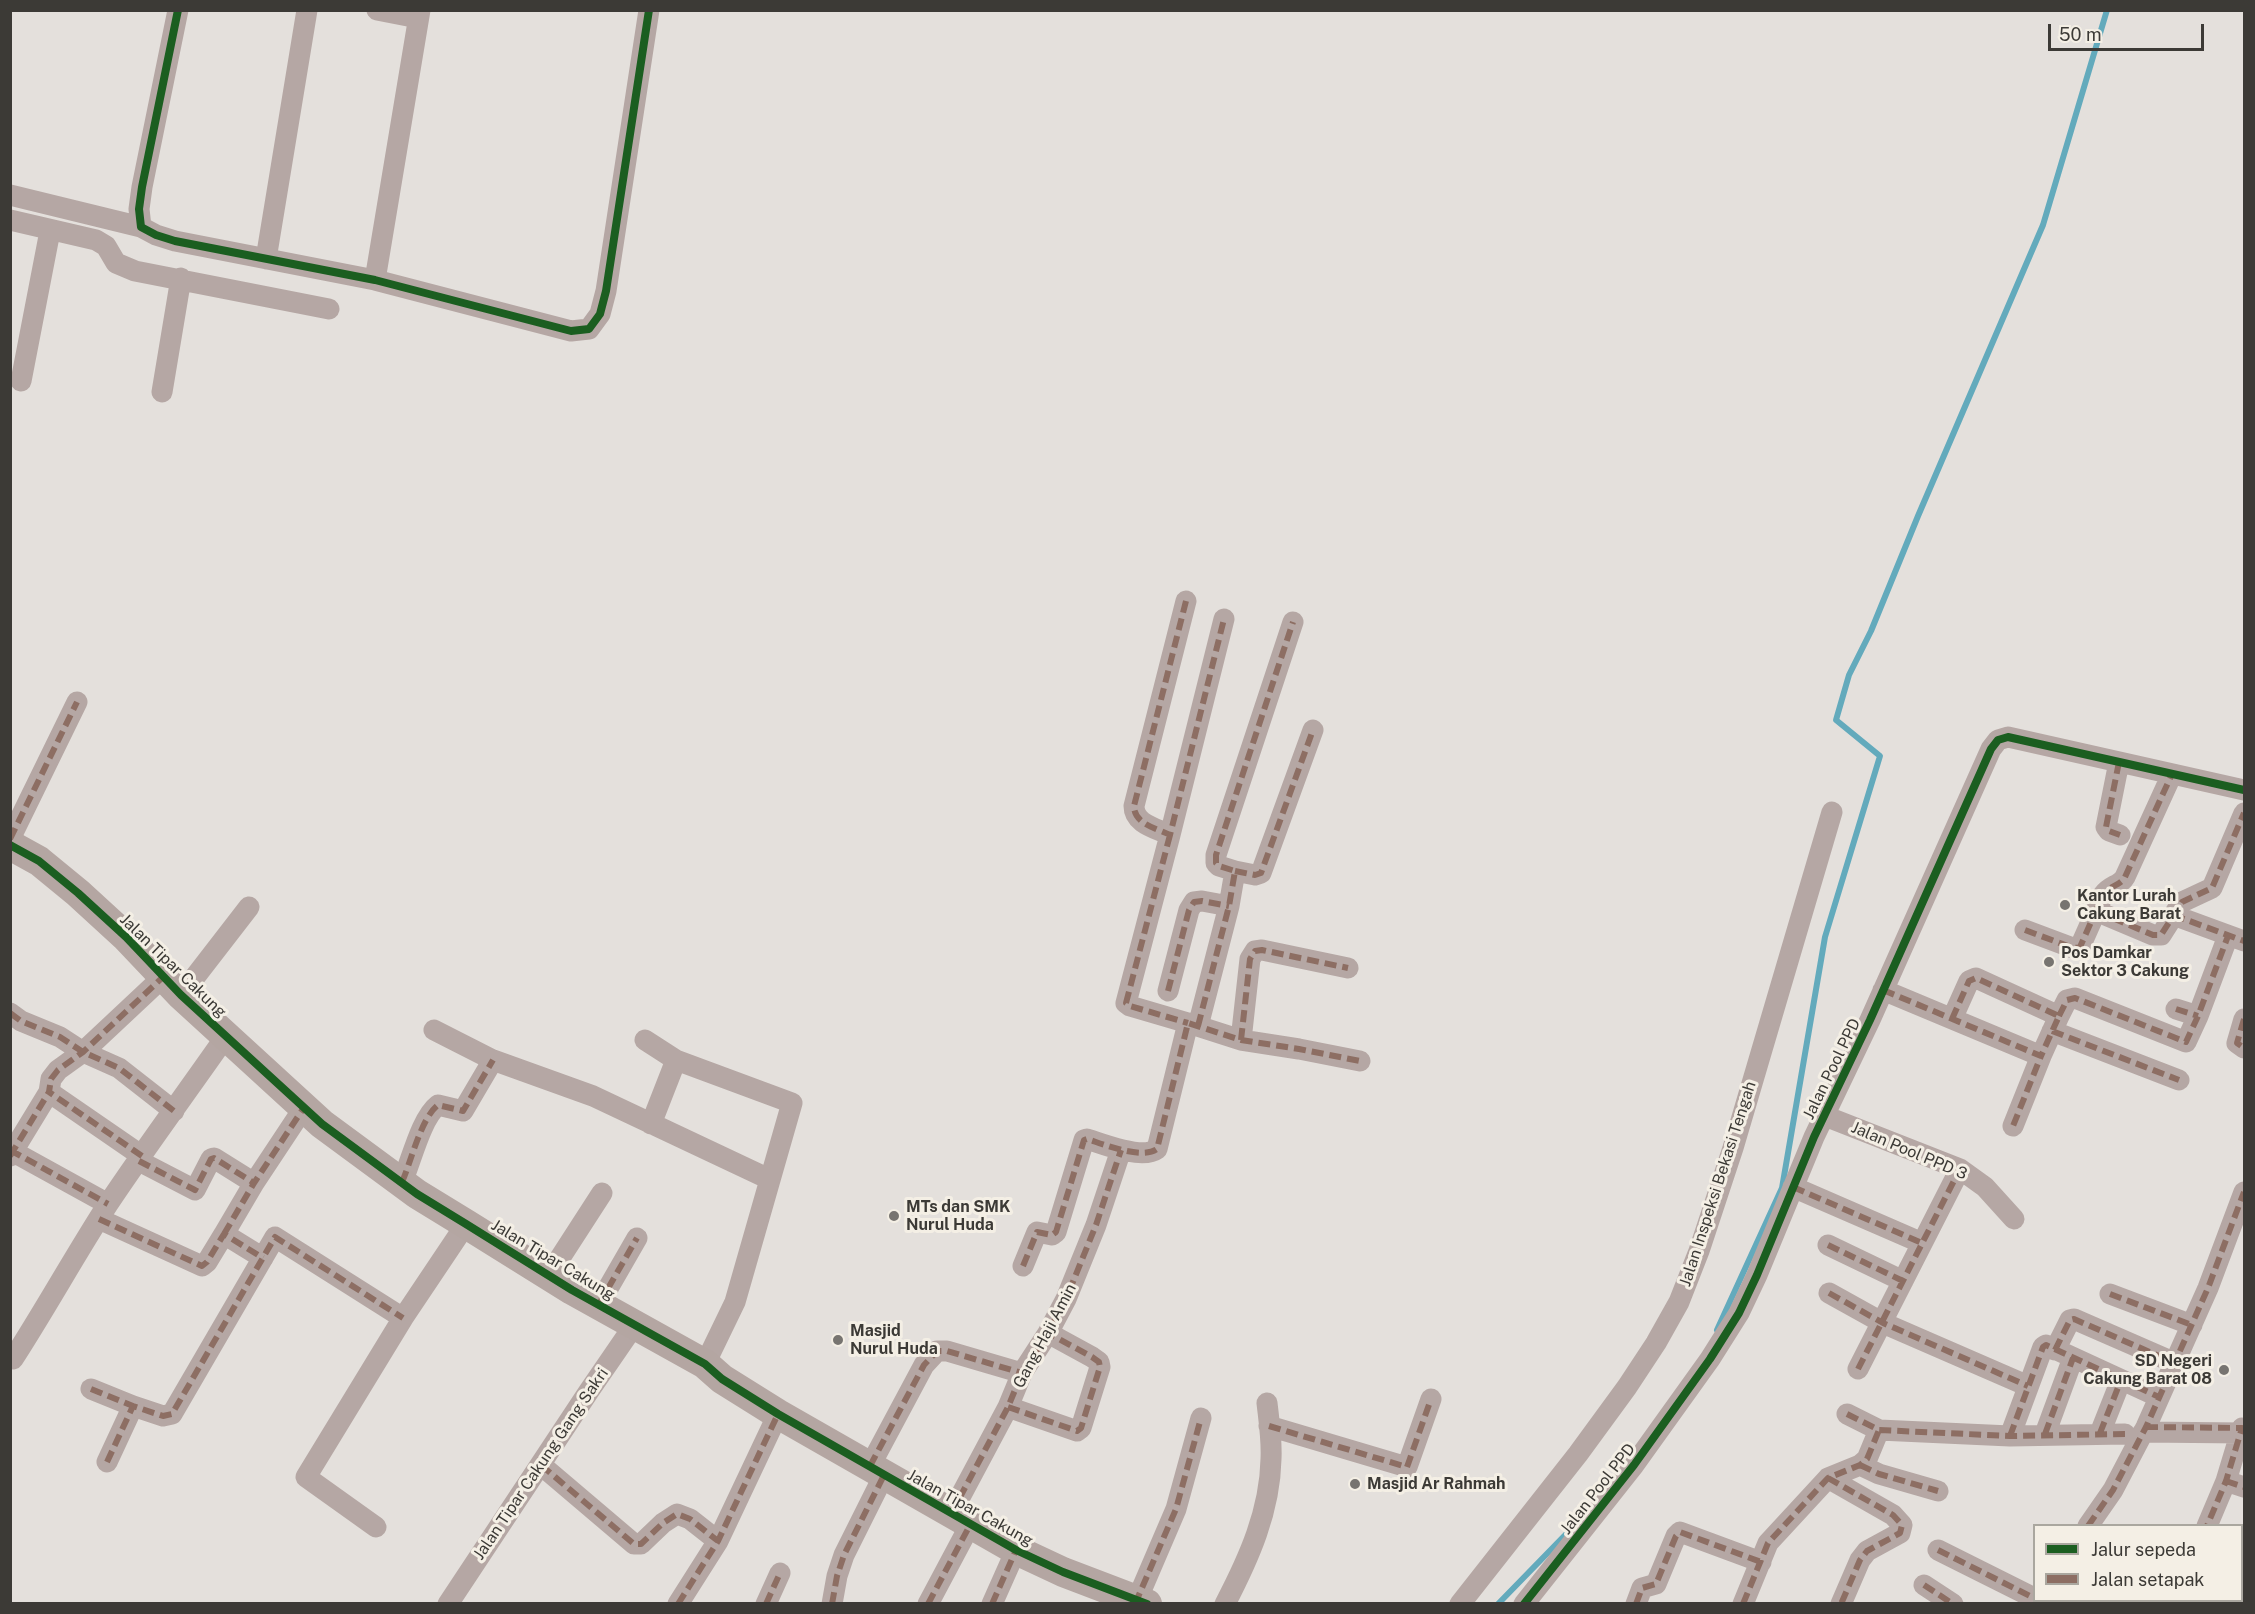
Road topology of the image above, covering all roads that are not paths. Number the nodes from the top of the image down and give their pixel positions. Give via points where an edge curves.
1 (178, 10) edge
2 (308, 10) edge
3 (377, 10) edge
4 (650, 10) edge
5 (419, 14) edge
6 (10, 195) edge
7 (10, 220) edge
8 (141, 227) junction
9 (50, 231) junction
10 (266, 259) junction
11 (181, 278) junction
12 (375, 280) junction
13 (329, 309) dead end
14 (21, 381) dead end
15 (162, 392) dead end
16 (1186, 602) dead end
17 (1224, 619) dead end
18 (1293, 622) dead end
19 (77, 702) dead end
20 (1313, 730) dead end
21 (2119, 762) junction
22 (2172, 774) junction
23 (2244, 790) edge
24 (1832, 812) dead end
25 (2244, 813) edge
26 (1170, 835) junction
27 (2120, 835) dead end
28 (10, 839) edge
29 (10, 844) edge
30 (1235, 871) junction
31 (1229, 906) junction
32 (249, 907) dead end
33 (2096, 911) junction
34 (2173, 915) junction
35 (2025, 930) dead end
36 (2236, 939) edge
37 (1348, 968) dead end
38 (172, 986) junction
39 (1883, 990) junction
40 (1168, 991) dead end
41 (2176, 1009) dead end
42 (10, 1013) edge
43 (2198, 1016) junction
44 (1952, 1019) junction
45 (2244, 1019) edge
46 (2056, 1024) junction
47 (1193, 1025) junction
48 (434, 1030) dead end
49 (226, 1036) junction
50 (645, 1040) dead end
51 (1241, 1040) junction
52 (2244, 1048) edge
53 (83, 1052) junction
54 (2041, 1056) junction
55 (493, 1060) junction
56 (676, 1060) junction
57 (1360, 1061) dead end
58 (2179, 1080) dead end
59 (49, 1092) junction
60 (303, 1109) junction
61 (174, 1111) junction
62 (1825, 1116) junction
63 (651, 1124) junction
64 (2013, 1126) dead end
65 (1122, 1150) junction
66 (11, 1153) edge
67 (141, 1158) junction
68 (1960, 1169) junction
69 (769, 1179) junction
70 (402, 1182) junction
71 (254, 1183) junction
72 (1793, 1187) junction
73 (603, 1193) dead end
74 (2242, 1201) edge
75 (104, 1212) junction
76 (2014, 1219) dead end
77 (466, 1224) junction
78 (224, 1234) junction
79 (637, 1238) dead end
80 (1922, 1243) junction
81 (1828, 1245) dead end
82 (263, 1258) junction
83 (1023, 1266) dead end
84 (549, 1275) junction
85 (1903, 1281) junction
86 (1828, 1293) dead end
87 (2110, 1294) dead end
88 (599, 1304) junction
89 (402, 1318) junction
90 (1883, 1323) junction
91 (635, 1324) junction
92 (2192, 1325) junction
93 (1048, 1333) junction
94 (2064, 1354) junction
95 (13, 1359) dead end
96 (2175, 1363) junction
97 (705, 1364) junction
98 (1857, 1369) dead end
99 (1022, 1373) junction
100 (2121, 1380) junction
101 (2028, 1386) junction
102 (91, 1389) dead end
103 (2159, 1397) junction
104 (1431, 1399) dead end
105 (1267, 1403) dead end
106 (133, 1406) junction
107 (1008, 1407) junction
108 (778, 1414) junction
109 (1848, 1414) dead end
110 (1201, 1418) dead end
111 (1269, 1426) junction
112 (1880, 1430) junction
113 (2242, 1432) edge
114 (2100, 1433) junction
115 (2134, 1433) junction
116 (2045, 1434) junction
117 (2010, 1436) junction
118 (107, 1462) dead end
119 (540, 1465) junction
120 (1860, 1465) junction
121 (877, 1470) junction
122 (1828, 1478) junction
123 (2235, 1484) edge
124 (1938, 1491) dead end
125 (961, 1519) junction
126 (2089, 1524) edge
127 (2208, 1524) edge
128 (376, 1527) dead end
129 (718, 1541) junction
130 (1016, 1550) junction
131 (1938, 1550) dead end
132 (1761, 1562) junction
133 (780, 1574) dead end
134 (1924, 1585) dead end
135 (2033, 1597) edge
136 (1142, 1602) edge
137 (448, 1604) edge
138 (678, 1604) edge
139 (766, 1604) edge
140 (832, 1604) edge
141 (928, 1604) edge
142 (992, 1604) edge
143 (1225, 1604) edge
144 (1460, 1604) edge
145 (1524, 1604) edge
146 (1636, 1604) edge
147 (1743, 1604) edge
148 (1841, 1604) edge
149 (1953, 1604) edge

1 - 8 street via 142,187
2 - 10 street
3 - 5 street
4 - 12 street via 606,291 600,314 589,329 571,331
5 - 12 street
6 - 8 street
7 - 9 street
8 - 10 street via 175,241
9 - 11 street via 101,242 116,263 129,269
9 - 14 street
10 - 12 street
11 - 13 street
11 - 15 street
16 - 26 street via 1134,806 1137,820
17 - 26 street
18 - 30 street via 1216,855 1219,866
19 - 28 street
20 - 30 street via 1261,873
21 - 22 street, Jalan Pool PPD
21 - 27 street via 2106,827
21 - 39 street, Jalan Pool PPD via 2008,737 1998,740
22 - 23 street, Jalan Pool PPD
22 - 33 street via 2125,877 2108,888
24 - 144 street, Jalan Inspeksi Bekasi Tengah via 1733,1148 1679,1302 1627,1387
25 - 34 street via 2212,888 2182,902
26 - 47 street via 1126,1003
29 - 38 street, Jalan Tipar Cakung via 39,861 78,894
30 - 31 street
31 - 40 street via 1194,902
31 - 47 street
32 - 38 street
33 - 34 street via 2158,936
33 - 35 street via 2078,948
34 - 36 street
36 - 43 street
37 - 51 street via 1255,951 1250,960
38 - 49 street, Jalan Tipar Cakung
38 - 53 street
39 - 44 street
39 - 62 street, Jalan Pool PPD
41 - 43 street
42 - 53 street
43 - 46 street via 2186,1042 2075,998 2067,1000
44 - 46 street via 1969,981 1976,978
44 - 54 street
45 - 52 street via 2237,1043
46 - 54 street
46 - 58 street
47 - 51 street
47 - 65 street via 1157,1149
48 - 55 street
49 - 60 street, Jalan Tipar Cakung
49 - 61 street
50 - 56 street
51 - 57 street
53 - 59 street via 52,1076
53 - 61 street via 119,1068
54 - 64 street
55 - 63 street via 593,1096
55 - 70 street via 463,1111 438,1105 434,1108
56 - 63 street
56 - 69 street via 792,1103
59 - 66 street
59 - 67 street
60 - 70 street, Jalan Tipar Cakung
60 - 71 street
61 - 67 street
62 - 68 street, Jalan Pool PPD 3
62 - 72 street, Jalan Pool PPD
63 - 69 street
65 - 83 street via 1084,1140 1056,1232 1037,1232
65 - 93 street, Gang Haji Amin via 1081,1265
66 - 75 street
67 - 71 street via 195,1190 214,1158
67 - 75 street
68 - 76 street, Jalan Pool PPD 3 via 1985,1187
68 - 80 street
69 - 97 street via 735,1302
70 - 77 street, Jalan Tipar Cakung
71 - 78 street
72 - 80 street
72 - 145 street, Jalan Pool PPD via 1757,1275 1724,1338 1624,1479
73 - 84 street
74 - 92 street
75 - 78 street via 202,1266
75 - 95 street
77 - 84 street, Jalan Tipar Cakung
77 - 89 street
78 - 82 street
79 - 88 street
80 - 85 street
81 - 85 street
82 - 89 street via 275,1237
82 - 106 street via 172,1414 163,1416
84 - 88 street, Jalan Tipar Cakung
85 - 90 street
86 - 90 street
87 - 92 street
88 - 91 street, Jalan Tipar Cakung
89 - 128 street via 306,1478
90 - 98 street
90 - 101 street
91 - 97 street, Jalan Tipar Cakung
91 - 119 street, Jalan Tipar Cakung Gang Sakri
92 - 96 street
93 - 99 street, Gang Haji Amin
93 - 107 street via 1099,1362 1081,1428 1077,1431
94 - 96 street via 2072,1318
94 - 100 street
94 - 101 street via 2043,1347
94 - 116 street
96 - 103 street
97 - 108 street, Jalan Tipar Cakung
99 - 107 street, Gang Haji Amin
99 - 121 street via 936,1351 924,1365
100 - 103 street
100 - 114 street
101 - 117 street
102 - 106 street
103 - 115 street
104 - 111 street via 1407,1467
105 - 111 street
106 - 118 street
107 - 125 street, Gang Haji Amin
108 - 121 street, Jalan Tipar Cakung
108 - 129 street
109 - 112 street
110 - 136 street via 1176,1509
111 - 143 street via 1270,1483 1263,1516
112 - 117 street
112 - 120 street via 1867,1459
113 - 115 street
113 - 123 street
114 - 115 street
114 - 116 street
115 - 126 street via 2113,1490
116 - 117 street
119 - 129 street via 634,1544 641,1544 677,1514
119 - 137 street, Jalan Tipar Cakung Gang Sakri
120 - 122 street
120 - 124 street
121 - 125 street, Jalan Tipar Cakung
121 - 140 street via 837,1575
122 - 132 street via 1768,1543
122 - 148 street via 1893,1515 1902,1525 1900,1533 1867,1551 1860,1560
123 - 127 street
125 - 130 street, Jalan Tipar Cakung
125 - 141 street, Gang Haji Amin
129 - 138 street
130 - 136 street, Jalan Tipar Cakung
130 - 142 street
131 - 135 street
132 - 146 street via 1680,1532 1656,1584 1642,1588
132 - 147 street
133 - 139 street
134 - 149 street

